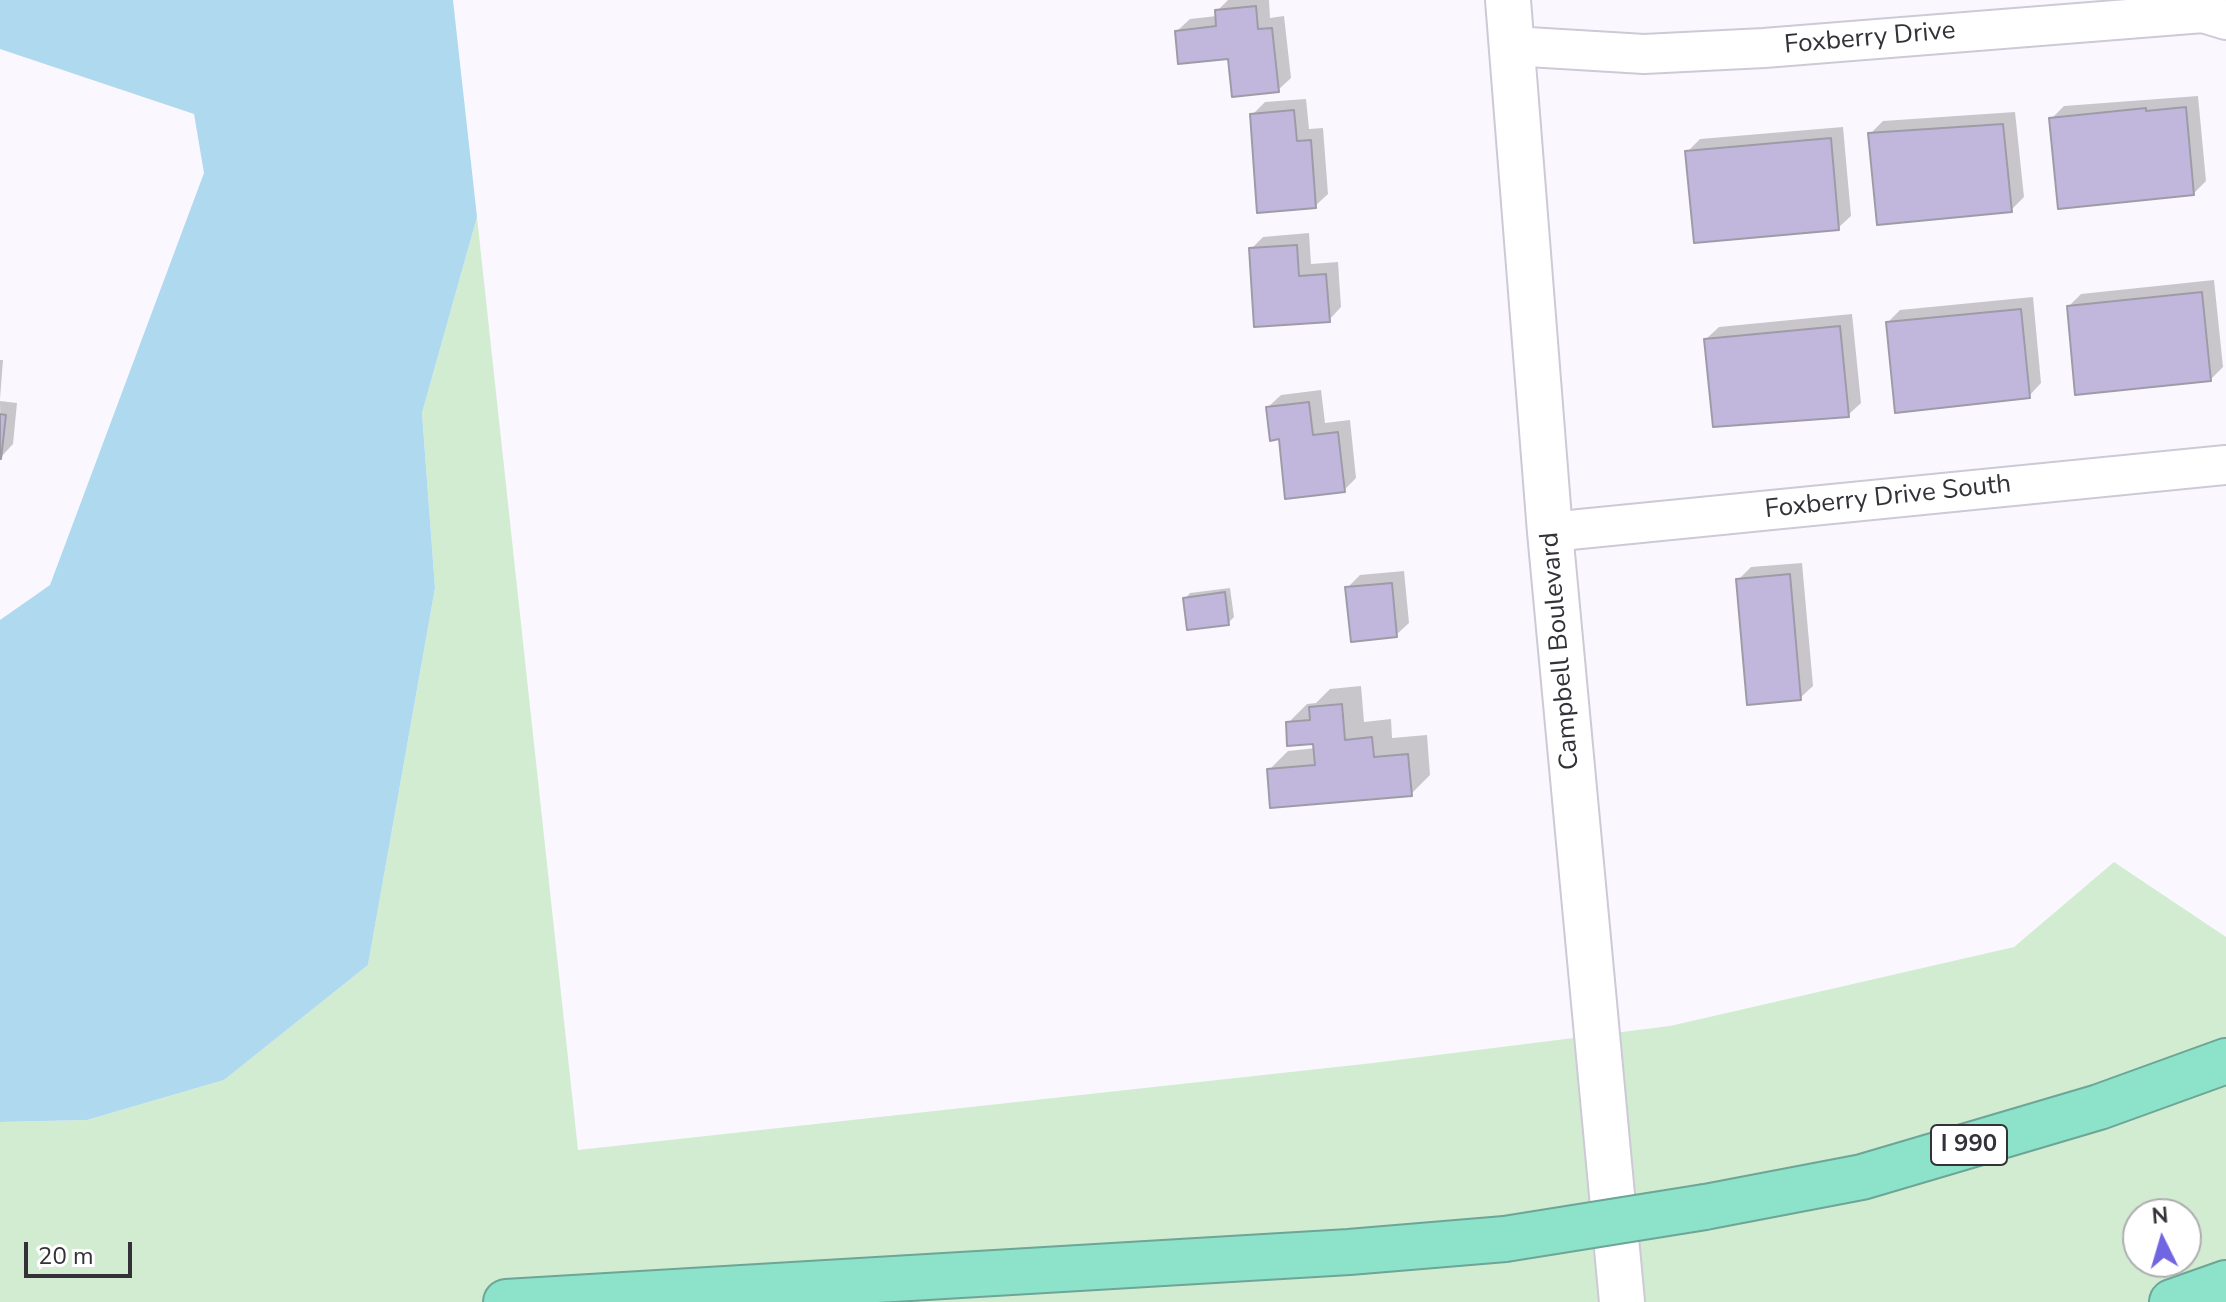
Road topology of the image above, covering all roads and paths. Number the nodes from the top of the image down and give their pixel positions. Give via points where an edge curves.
1 (1508, 0) edge
2 (2226, 20) edge
3 (1512, 46) junction
4 (2226, 465) edge
5 (1550, 532) junction
6 (2226, 1061) edge
7 (2226, 1283) edge
8 (506, 1302) edge
9 (1622, 1302) edge
10 (2172, 1302) edge

1 - 3 main road, Campbell Boulevard
2 - 3 street, Foxberry Drive via 2203,13 1644,54
3 - 5 main road, Campbell Boulevard
4 - 5 street, Foxberry Drive South
5 - 9 main road, Campbell Boulevard
6 - 8 highway, I 990, bridge via 2099,1107 1862,1177 1505,1239
7 - 10 highway

